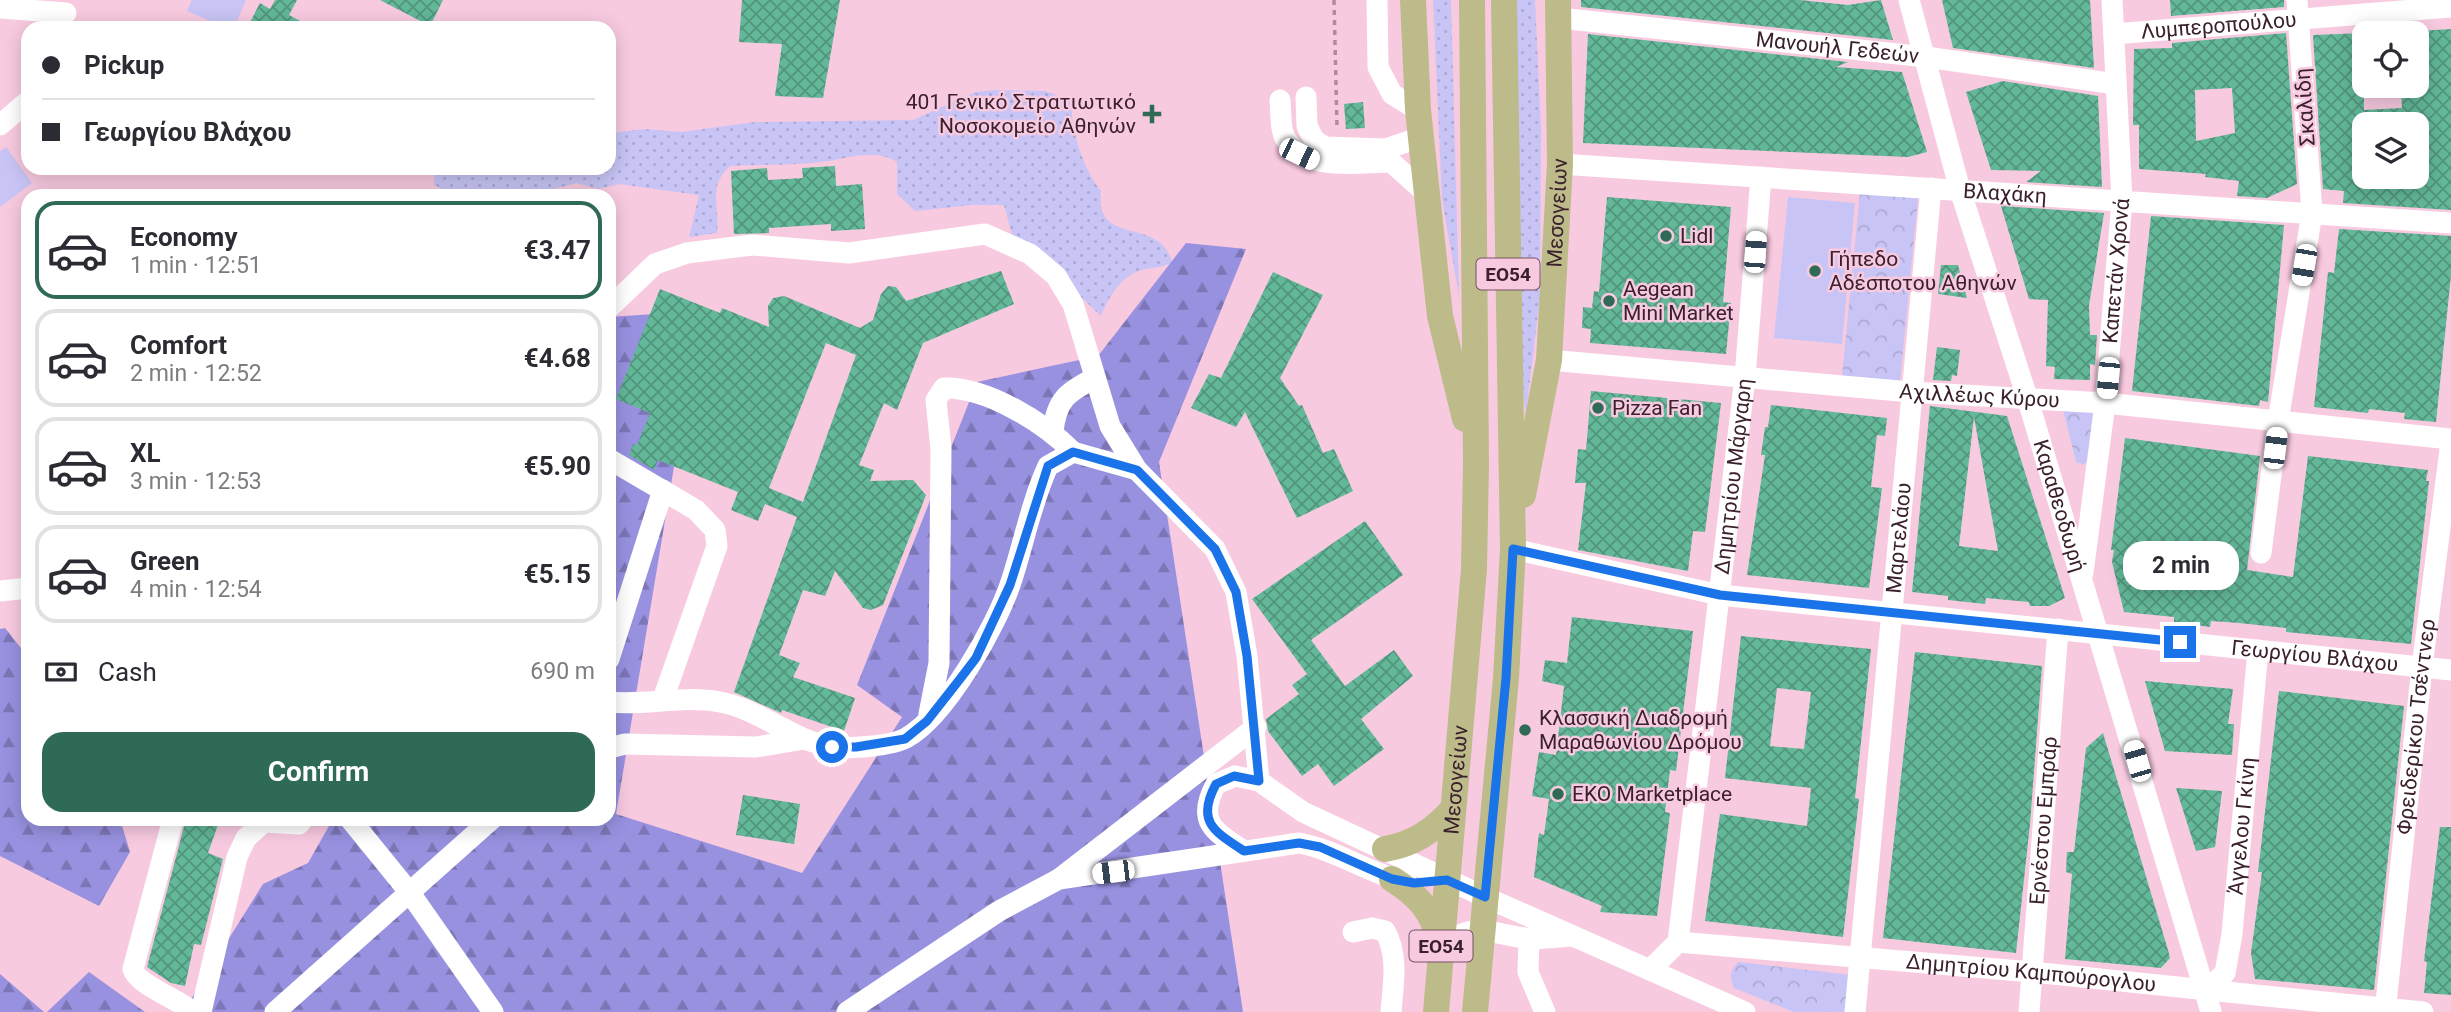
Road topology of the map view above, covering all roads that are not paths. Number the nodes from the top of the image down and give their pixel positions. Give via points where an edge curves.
1 (1377, 0) edge
2 (1413, 0) edge
3 (1472, 0) edge
4 (1504, 0) edge
5 (1909, 0) edge
6 (2112, 0) edge
7 (2451, 7) edge
8 (0, 8) edge
9 (1559, 9) edge
10 (2298, 10) edge
11 (66, 14) edge
12 (2114, 34) junction
13 (1926, 57) junction
14 (2116, 84) junction
15 (1307, 97) dead end
16 (1280, 100) dead end
17 (21, 107) edge
18 (1418, 110) junction
19 (0, 125) edge
20 (1421, 137) junction
21 (1560, 164) junction
22 (1761, 177) junction
23 (1931, 188) junction
24 (1960, 190) junction
25 (1427, 194) junction
26 (2122, 201) junction
27 (2312, 213) junction
28 (2451, 222) edge
29 (616, 301) edge
30 (1549, 360) junction
31 (1745, 377) junction
32 (1095, 378) junction
33 (1911, 392) junction
34 (2027, 397) junction
35 (2105, 403) junction
36 (2278, 421) junction
37 (1053, 432) junction
38 (2451, 441) edge
39 (1073, 452) junction
40 (616, 463) edge
41 (1476, 465) junction
42 (1137, 470) junction
43 (663, 491) junction
44 (1513, 549) junction
45 (2261, 553) dead end
46 (2082, 580) junction
47 (21, 589) edge
48 (0, 591) edge
49 (1720, 595) junction
50 (1892, 612) junction
51 (2058, 629) junction
52 (2098, 634) junction
53 (616, 637) edge
54 (2258, 650) junction
55 (2421, 667) junction
56 (2451, 670) edge
57 (663, 699) junction
58 (616, 702) edge
59 (927, 721) junction
60 (1256, 727) junction
61 (804, 739) junction
62 (616, 746) edge
63 (1259, 781) junction
64 (1453, 809) junction
65 (171, 826) edge
66 (260, 826) edge
67 (356, 826) edge
68 (484, 826) edge
69 (1385, 849) junction
70 (1244, 851) junction
71 (1059, 879) junction
72 (1392, 879) junction
73 (1447, 880) junction
74 (410, 893) junction
75 (1485, 897) junction
76 (1482, 929) junction
77 (1353, 932) dead end
78 (1572, 936) junction
79 (1529, 939) junction
80 (1678, 942) junction
81 (1441, 953) junction
82 (1862, 958) junction
83 (1650, 970) junction
84 (2032, 972) junction
85 (2205, 991) junction
86 (2385, 1010) edge
87 (193, 1012) edge
88 (201, 1012) edge
89 (275, 1012) edge
90 (493, 1012) edge
91 (847, 1012) edge
92 (1391, 1012) edge
93 (1436, 1012) edge
94 (1475, 1012) edge
95 (1545, 1012) edge
96 (1745, 1012) edge
97 (1854, 1012) edge
98 (2029, 1012) edge
99 (2211, 1012) edge
100 (2423, 1012) edge

1 - 18 street via 1378,67 1392,94
2 - 18 main road, Μεσογείων / ΕΟ54
3 - 41 main road, Μεσογείων / ΕΟ54
4 - 44 main road, Μεσογείων / ΕΟ54
5 - 13 street, Καραθεοδωρή
6 - 12 street, Καπετάν Χρονά
7 - 10 street, Λυμπεροπούλου
8 - 11 street
9 - 13 street, Μανουήλ Γεδεών
9 - 21 main road, Μεσογείων / ΕΟ54
10 - 12 street, Λυμπεροπούλου
10 - 27 street, Σκαλίδη
12 - 14 street, Καπετάν Χρονά
13 - 14 street, Μανουήλ Γεδεών
13 - 24 street, Καραθεοδωρή
14 - 26 street, Καπετάν Χρονά
15 - 20 street via 1307,126 1314,140 1325,147 1386,149
16 - 25 street via 1284,136 1299,154 1315,162 1391,162
17 - 19 street
18 - 20 main road, Μεσογείων / ΕΟ54
20 - 25 main road, Μεσογείων / ΕΟ54
21 - 22 street, Βλαχάκη
21 - 30 main road, Μεσογείων / ΕΟ54
22 - 23 street, Βλαχάκη
22 - 31 street, Δημητρίου Μάργαρη
23 - 24 street, Βλαχάκη
23 - 33 street, Μαρτελάου
24 - 26 street, Βλαχάκη
24 - 34 street, Καραθεοδωρή
25 - 41 main road, Μεσογείων / ΕΟ54 via 1440,316
26 - 27 street, Βλαχάκη
26 - 35 street, Καπετάν Χρονά
27 - 28 street, Βλαχάκη
27 - 36 street
29 - 32 street via 655,264 687,253 752,245 849,253 985,234 1030,254 1056,276 1073,304
30 - 31 street, Αχιλλέως Κύρου
30 - 44 main road, Μεσογείων / ΕΟ54
31 - 33 street, Αχιλλέως Κύρου
31 - 49 street, Δημητρίου Μάργαρη
32 - 37 street via 1071,390 1055,411
32 - 42 street via 1110,426
33 - 34 street, Αχιλλέως Κύρου
33 - 50 street, Μαρτελάου
34 - 35 street, Αχιλλέως Κύρου
34 - 46 street, Καραθεοδωρή
35 - 36 street, Αχιλλέως Κύρου
35 - 46 street, Καπετάν Χρονά
36 - 38 street, Αχιλλέως Κύρου
36 - 45 street
37 - 39 street
37 - 59 street via 961,387 944,387 936,400 941,449 939,663
38 - 55 street, Φρειδερίκου Τσέντνερ
39 - 42 street
39 - 59 street via 1048,466 1010,585 976,658
40 - 43 street
41 - 64 main road, Μεσογείων / ΕΟ54 via 1474,569
42 - 60 street via 1215,549 1236,592
43 - 53 street
43 - 57 street via 696,510 715,530 717,547
44 - 49 street, Γεωργίου Βλάχου
44 - 75 main road, Μεσογείων / ΕΟ54
46 - 52 street, Καραθεοδωρή
47 - 48 street
49 - 50 street, Γεωργίου Βλάχου
49 - 80 street, Δημητρίου Μάργαρη
50 - 51 street, Γεωργίου Βλάχου
50 - 82 street, Μαρτελάου
51 - 52 street, Γεωργίου Βλάχου
51 - 84 street, Ερνέστου Εμπράρ
52 - 54 street, Γεωργίου Βλάχου
52 - 85 street, Καραθεοδωρή
54 - 55 street, Γεωργίου Βλάχου
54 - 85 street, Άγγελου Γκίνη via 2232,934 2225,973
55 - 56 street, Γεωργίου Βλάχου
55 - 86 street, Φρειδερίκου Τσέντνερ
57 - 58 street
57 - 61 street via 721,702
59 - 61 street via 905,739 856,747 832,747
60 - 63 street
60 - 71 street
61 - 62 street via 756,747
63 - 69 street via 1303,812
63 - 70 street via 1234,776 1216,784 1205,804 1209,822
64 - 69 main road via 1415,841
64 - 73 main road, Μεσογείων / ΕΟ54
65 - 87 street via 133,969 138,979
66 - 88 street via 246,838 237,858
67 - 74 street
68 - 74 street
69 - 73 street
70 - 71 street
70 - 72 street via 1299,843 1320,847
71 - 91 street via 999,911
72 - 73 street via 1414,883
72 - 81 main road via 1414,893 1429,911
73 - 75 street
73 - 81 main road, Μεσογείων / ΕΟ54
74 - 89 street
74 - 90 street
75 - 76 main road, Μεσογείων / ΕΟ54
75 - 78 street
76 - 79 street
76 - 81 street via 1465,931 1450,940
76 - 94 main road, Μεσογείων / ΕΟ54
77 - 92 street via 1372,928 1385,932 1391,942 1395,967
78 - 79 street
78 - 83 street
79 - 95 street via 1528,972
80 - 82 street, Δημητρίου Καμπούρογλου
80 - 83 street
81 - 93 main road, Μεσογείων / ΕΟ54
82 - 84 street, Δημητρίου Καμπούρογλου
82 - 97 street, Μαρτελάου
83 - 96 street
84 - 85 street, Δημητρίου Καμπούρογλου
84 - 98 street, Ερνέστου Εμπράρ
85 - 86 street, Δημητρίου Καμπούρογλου
85 - 99 street, Καραθεοδωρή
86 - 100 street, Δημητρίου Καμπούρογλου

